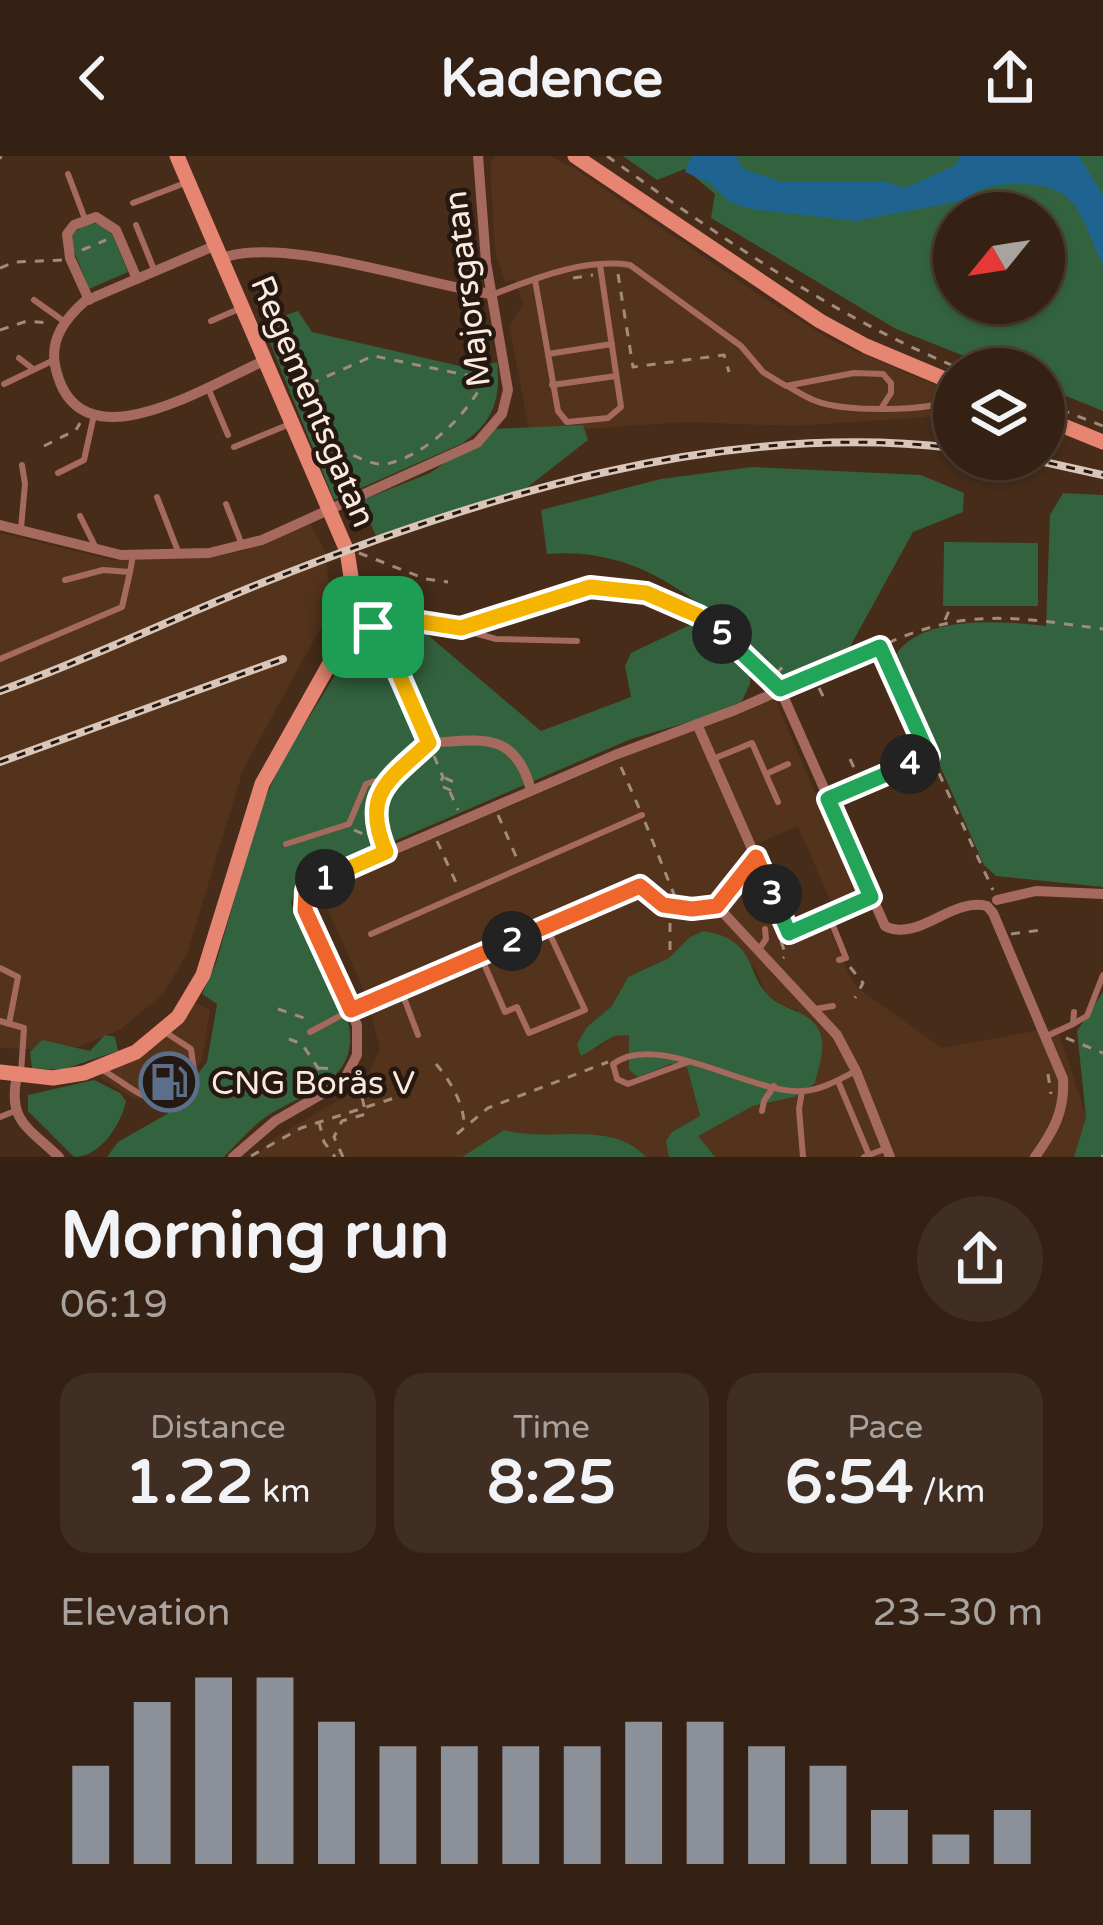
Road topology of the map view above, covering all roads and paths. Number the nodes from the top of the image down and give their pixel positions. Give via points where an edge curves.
1 (177, 156) edge
2 (478, 156) edge
3 (575, 156) edge
4 (607, 156) edge
5 (68, 174) dead end
6 (188, 182) junction
7 (133, 203) dead end
8 (85, 220) junction
9 (136, 225) dead end
10 (118, 235) junction
11 (217, 253) junction
12 (70, 256) junction
13 (600, 265) junction
14 (0, 268) edge
15 (155, 272) junction
16 (137, 279) junction
17 (535, 279) junction
18 (492, 295) junction
19 (34, 300) dead end
20 (89, 300) junction
21 (241, 308) junction
22 (211, 321) dead end
23 (64, 324) junction
24 (0, 330) edge
25 (612, 344) junction
26 (548, 354) junction
27 (933, 357) edge
28 (19, 358) dead end
29 (54, 360) junction
30 (264, 361) junction
31 (33, 369) junction
32 (933, 373) edge
33 (616, 376) junction
34 (312, 383) junction
35 (4, 384) dead end
36 (207, 386) junction
37 (552, 386) junction
38 (786, 386) junction
39 (292, 392) dead end
40 (882, 406) junction
41 (933, 406) edge
42 (1065, 411) edge
43 (90, 413) junction
44 (290, 424) junction
45 (1103, 426) edge
46 (1065, 427) edge
47 (228, 435) dead end
48 (1103, 442) edge
49 (44, 446) dead end
50 (233, 447) dead end
51 (341, 450) junction
52 (371, 463) junction
53 (22, 465) dead end
54 (58, 473) dead end
55 (328, 477) dead end
56 (373, 492) junction
57 (157, 497) dead end
58 (226, 504) dead end
59 (329, 511) junction
60 (80, 516) dead end
61 (0, 525) edge
62 (21, 531) junction
63 (242, 544) junction
64 (97, 550) junction
65 (178, 554) junction
66 (347, 554) junction
67 (133, 555) junction
68 (130, 572) junction
69 (64, 580) dead end
70 (448, 581) dead end
71 (951, 606) dead end
72 (357, 615) junction
73 (944, 622) junction
74 (373, 627) junction
75 (461, 628) junction
76 (1103, 629) edge
77 (577, 641) dead end
78 (880, 647) junction
79 (0, 659) edge
80 (788, 661) dead end
81 (775, 684) junction
82 (819, 687) dead end
83 (824, 698) dead end
84 (697, 724) junction
85 (430, 746) junction
86 (615, 755) junction
87 (929, 756) junction
88 (713, 759) junction
89 (850, 759) dead end
90 (788, 764) dead end
91 (902, 767) joint
92 (855, 770) dead end
93 (766, 774) junction
94 (383, 785) junction
95 (532, 790) junction
96 (828, 799) junction
97 (778, 802) dead end
98 (494, 806) junction
99 (642, 815) junction
100 (462, 820) junction
101 (433, 832) junction
102 (358, 834) dead end
103 (375, 838) dead end
104 (286, 844) dead end
105 (386, 852) junction
106 (756, 857) junction
107 (521, 868) junction
108 (740, 878) junction
109 (747, 891) dead end
110 (461, 894) junction
111 (1103, 894) edge
112 (871, 897) junction
113 (997, 900) joint
114 (717, 906) junction
115 (679, 908) junction
116 (829, 916) junction
117 (668, 922) dead end
118 (546, 926) junction
119 (765, 929) dead end
120 (1041, 930) dead end
121 (371, 934) dead end
122 (1004, 935) junction
123 (780, 943) dead end
124 (760, 948) junction
125 (670, 950) dead end
126 (480, 955) junction
127 (842, 959) joint
128 (773, 962) junction
129 (0, 968) edge
130 (1103, 975) edge
131 (400, 990) junction
132 (855, 998) dead end
133 (833, 1006) dead end
134 (278, 1009) dead end
135 (815, 1009) junction
136 (351, 1010) junction
137 (1073, 1012) dead end
138 (304, 1018) dead end
139 (4, 1022) edge
140 (1073, 1024) junction
141 (163, 1030) junction
142 (310, 1032) dead end
143 (1060, 1032) junction
144 (418, 1035) dead end
145 (1047, 1036) junction
146 (289, 1039) dead end
147 (1103, 1053) edge
148 (615, 1060) junction
149 (688, 1062) junction
150 (436, 1064) dead end
151 (100, 1068) junction
152 (319, 1068) junction
153 (856, 1071) junction
154 (13, 1075) edge
155 (348, 1077) junction
156 (837, 1080) junction
157 (359, 1085) dead end
158 (774, 1086) junction
159 (332, 1089) junction
160 (802, 1091) junction
161 (413, 1092) dead end
162 (364, 1107) junction
163 (15, 1111) junction
164 (762, 1111) dead end
165 (0, 1117) edge
166 (319, 1122) junction
167 (464, 1128) junction
168 (457, 1134) dead end
169 (888, 1153) edge
170 (235, 1155) edge
171 (866, 1156) edge
172 (58, 1157) edge
173 (335, 1157) edge
174 (343, 1157) edge
175 (802, 1157) edge
176 (1035, 1157) edge

1 - 6 street, Regementsgatan
2 - 18 street, Majorsgatan
3 - 32 street via 787,301
4 - 27 path via 805,290
5 - 8 lane
6 - 7 lane
6 - 11 street, Regementsgatan
8 - 10 street via 106,221
8 - 12 street via 67,234
9 - 15 lane
10 - 12 path
10 - 16 street
11 - 15 street
11 - 18 street via 299,256
11 - 21 street, Regementsgatan
12 - 14 path
12 - 20 street
13 - 17 lane
13 - 25 lane
13 - 38 lane via 630,265
15 - 16 street
16 - 20 street
17 - 18 lane
17 - 26 lane
18 - 56 street, Majorsgatan via 508,390 502,414 477,443
19 - 23 lane
20 - 23 street
21 - 22 lane
21 - 30 street, Regementsgatan
23 - 24 path via 27,321
23 - 29 street
25 - 26 lane
25 - 33 lane
26 - 37 lane
28 - 31 lane
29 - 31 lane
29 - 43 street via 71,403
30 - 36 street
30 - 44 street, Regementsgatan
31 - 35 lane
33 - 37 lane
33 - 37 lane via 621,407 608,418 567,422
34 - 39 path
34 - 51 path
34 - 52 path via 374,356 485,379 465,412 428,444 387,464
36 - 43 street via 130,419
36 - 47 lane
38 - 40 lane via 818,403
38 - 40 lane via 883,374 891,393
40 - 41 lane
42 - 45 path
43 - 49 path
43 - 54 lane via 84,460
44 - 50 lane
44 - 59 street, Regementsgatan
46 - 48 street
51 - 52 path
51 - 55 path
52 - 56 path
53 - 62 lane
56 - 59 street, Majorsgatan
57 - 65 lane
58 - 63 lane
59 - 63 street, Majorsgatan
59 - 66 street, Regementsgatan
60 - 64 lane
61 - 62 street, Majorsgatan
62 - 64 street, Majorsgatan
63 - 65 street, Majorsgatan
64 - 67 street, Majorsgatan
65 - 67 street, Majorsgatan
66 - 70 path
66 - 72 street, Regementsgatan
67 - 68 lane
68 - 69 lane
68 - 79 lane via 122,607
71 - 73 path
72 - 74 street
72 - 141 street via 262,784 203,975
73 - 76 path via 1002,616
73 - 78 path
74 - 75 lane via 416,621
74 - 85 street
75 - 77 lane via 496,640
75 - 81 lane via 564,593 624,588 699,616
78 - 81 street
78 - 87 path
80 - 81 path
81 - 84 street
81 - 96 street
82 - 83 path
84 - 86 street
84 - 88 street
85 - 94 street
85 - 95 street via 482,740 509,747
85 - 100 path via 442,789 450,790
86 - 95 street
86 - 99 path
87 - 91 path
87 - 113 path
88 - 93 lane via 752,742
88 - 106 street
89 - 92 path
90 - 93 lane
91 - 96 street
93 - 97 lane
94 - 104 lane via 366,784 349,824
94 - 105 street via 375,816
95 - 98 street
96 - 112 street
98 - 100 street
98 - 107 path
99 - 107 lane
99 - 115 path
100 - 101 street
101 - 105 street
101 - 110 path
102 - 103 path
105 - 136 street via 314,884 303,899
106 - 108 street
106 - 116 street via 789,933
107 - 110 lane
108 - 109 lane
108 - 114 street
110 - 121 lane
111 - 113 street via 1036,891
112 - 116 street
112 - 122 street via 894,931 978,904
114 - 115 street
114 - 124 street
115 - 118 street via 640,886
116 - 127 lane
117 - 125 path
118 - 126 street
118 - 126 lane via 585,1010 529,1033 517,1006 505,1012
119 - 124 lane
120 - 122 path
122 - 145 street
123 - 128 path via 786,956
124 - 128 street
126 - 131 street
127 - 132 path via 863,983
128 - 135 street
129 - 139 lane via 18,976
130 - 140 lane via 1087,1016
131 - 136 street
131 - 144 lane
133 - 135 lane
134 - 138 path
135 - 153 street
136 - 142 lane
136 - 155 street via 358,1046
137 - 140 lane
139 - 154 lane via 24,1028
140 - 143 lane
141 - 151 street
141 - 151 lane via 191,1049 194,1071 167,1100 150,1100
143 - 145 lane
143 - 147 path
145 - 176 street via 1064,1096
146 - 152 path
148 - 149 lane
148 - 149 lane via 617,1079 628,1084
148 - 167 path via 504,1100
149 - 158 lane
150 - 167 path via 450,1081
151 - 154 street
152 - 155 path
152 - 159 path
153 - 156 lane
153 - 169 street
154 - 163 street
155 - 159 street
156 - 160 lane
156 - 171 lane
157 - 162 path
158 - 160 lane
158 - 164 lane
159 - 170 street via 274,1121
160 - 175 lane
161 - 162 path
162 - 166 path
162 - 174 path via 366,1114 342,1121 334,1137
163 - 165 lane
163 - 172 street
166 - 170 path via 267,1150
166 - 173 path
167 - 168 path
169 - 171 lane

